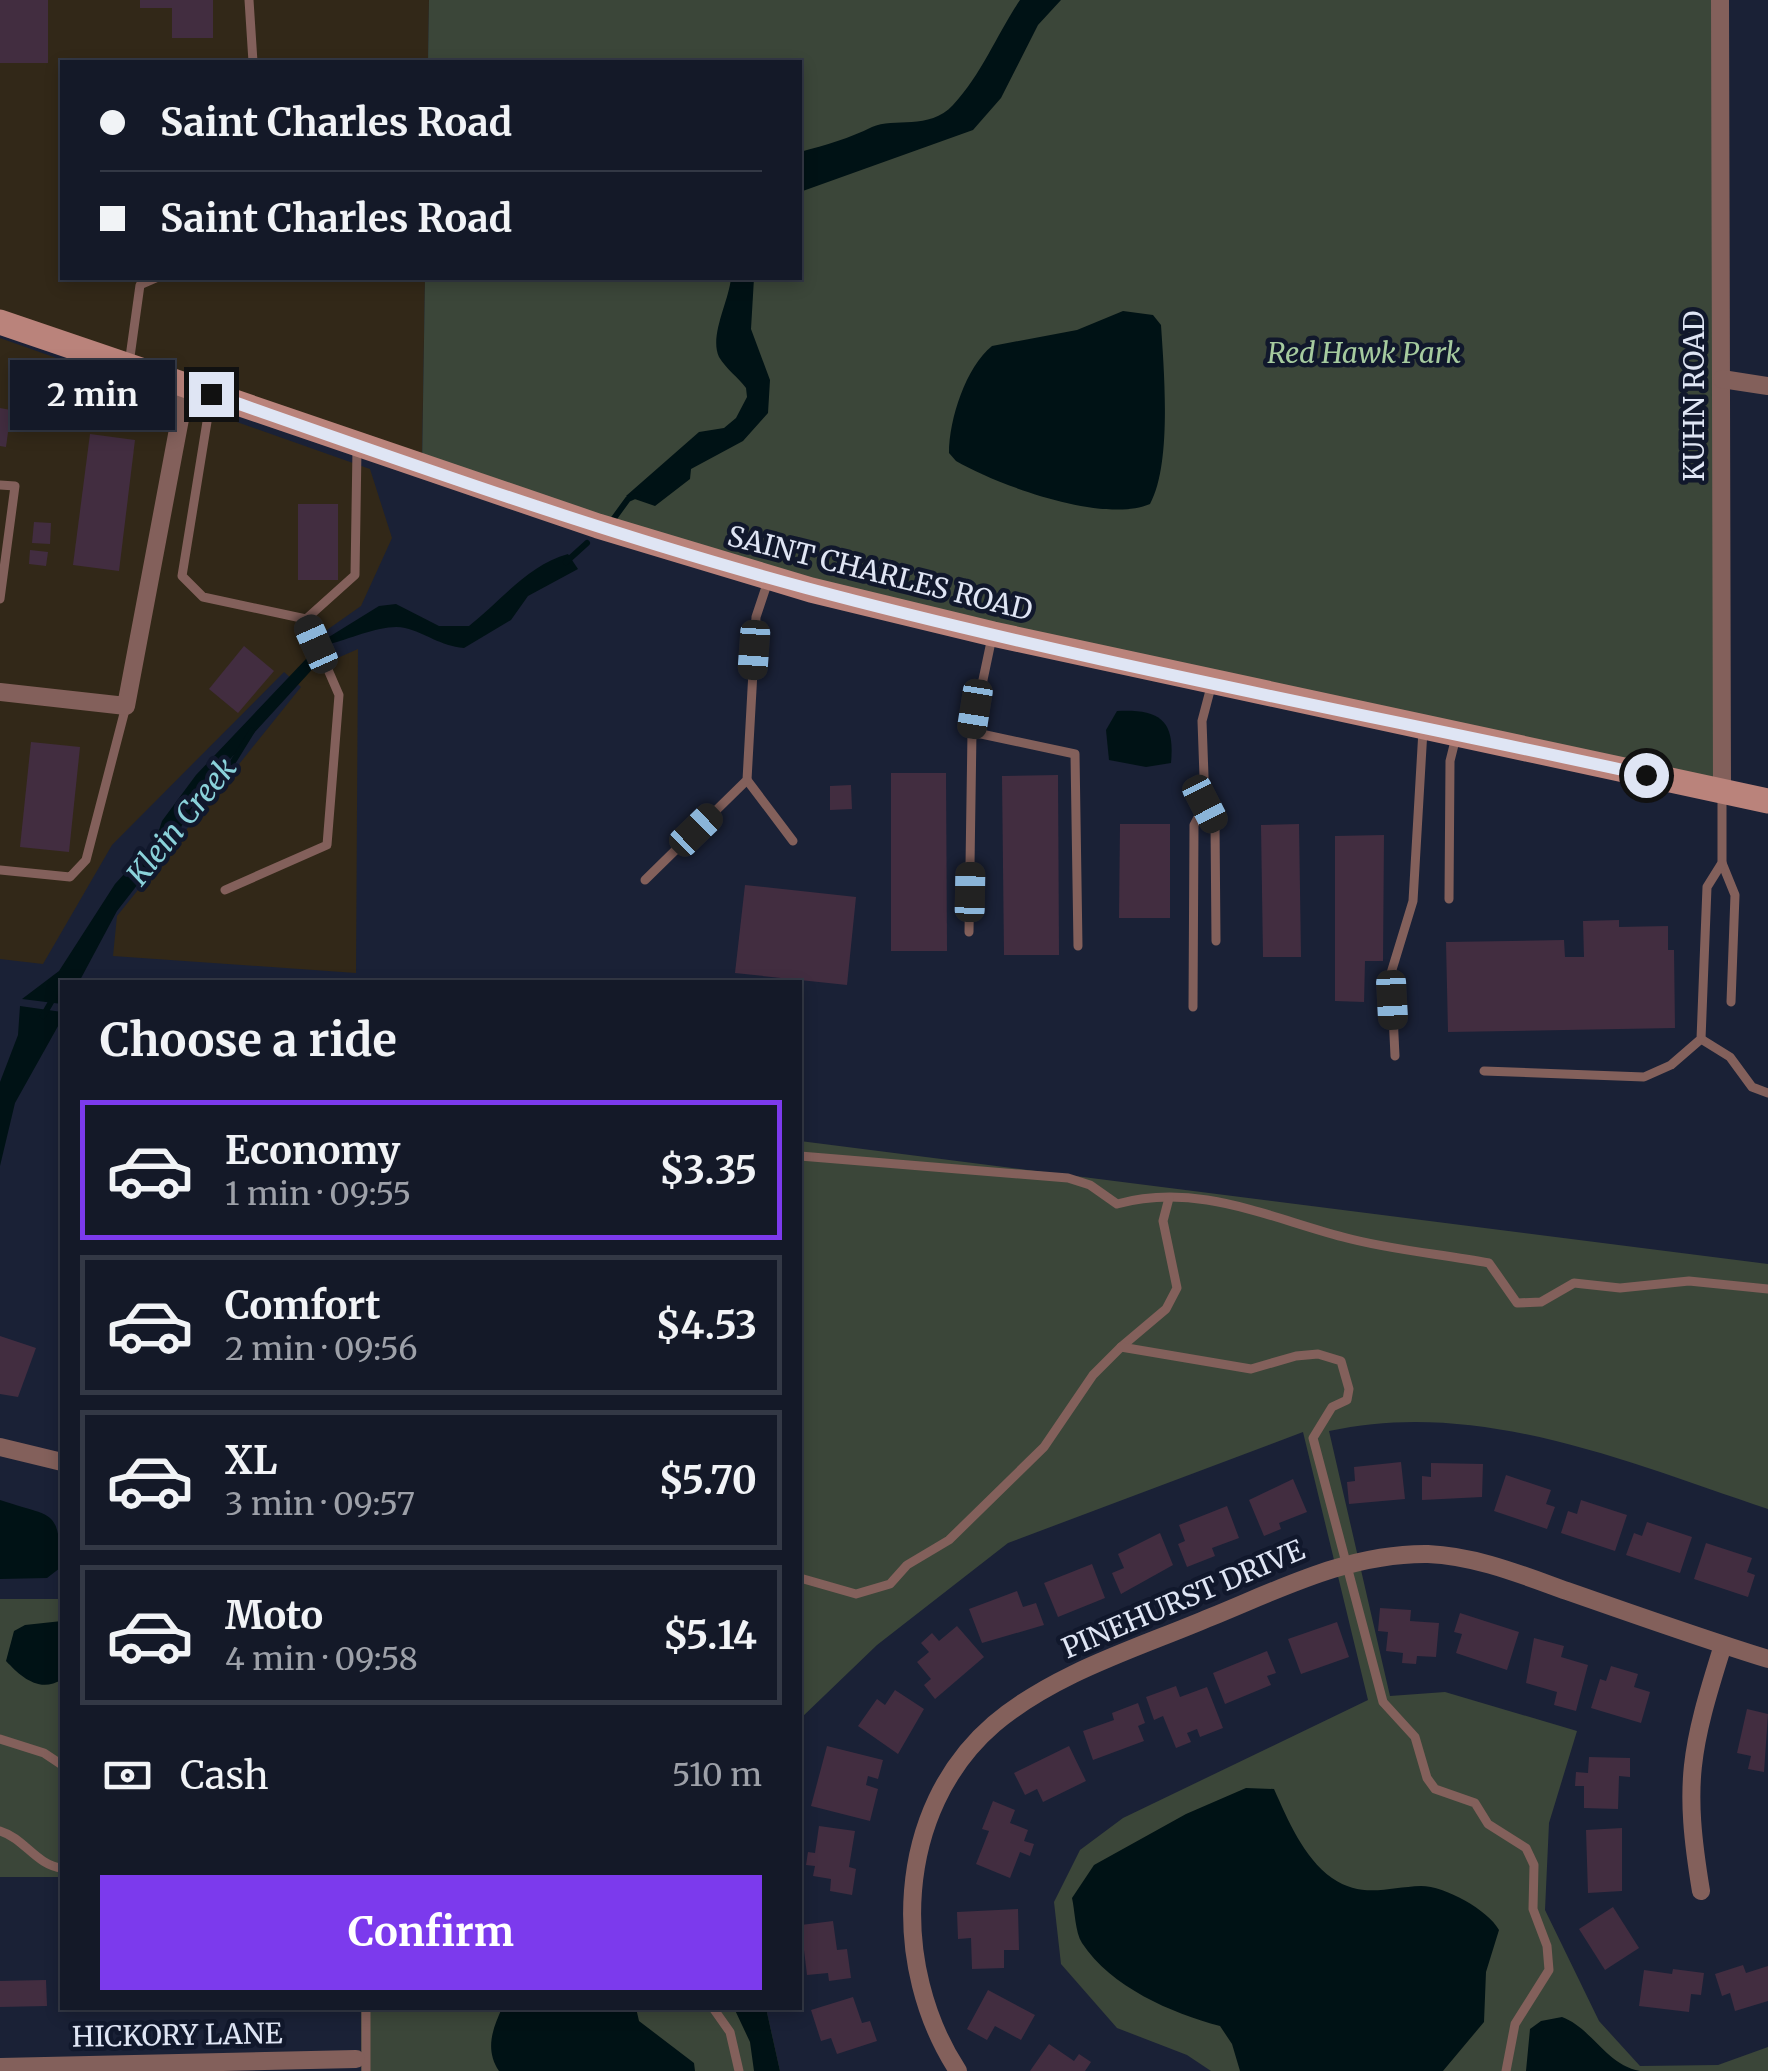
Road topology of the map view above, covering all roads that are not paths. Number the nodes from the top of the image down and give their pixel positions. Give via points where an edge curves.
1 (248, 0) edge
2 (1720, 0) edge
3 (252, 60) edge
4 (151, 280) edge
5 (0, 322) edge
6 (128, 366) junction
7 (1722, 378) junction
8 (1768, 386) edge
9 (199, 390) junction
10 (357, 445) junction
11 (0, 485) edge
12 (768, 578) junction
13 (0, 599) edge
14 (306, 619) junction
15 (993, 634) junction
16 (1212, 680) junction
17 (0, 692) edge
18 (126, 706) junction
19 (1423, 727) junction
20 (972, 732) junction
21 (1457, 734) junction
22 (747, 780) junction
23 (1722, 791) junction
24 (1768, 802) edge
25 (1205, 804) junction
26 (793, 841) dead end
27 (1722, 863) junction
28 (0, 870) edge
29 (644, 880) dead end
30 (226, 890) dead end
31 (1449, 899) dead end
32 (969, 932) dead end
33 (1216, 941) dead end
34 (1078, 946) dead end
35 (1732, 1002) dead end
36 (1192, 1006) dead end
37 (1701, 1039) junction
38 (1395, 1056) dead end
39 (1484, 1071) dead end
40 (1768, 1093) edge
41 (802, 1156) edge
42 (1168, 1198) junction
43 (1768, 1289) edge
44 (1121, 1347) junction
45 (0, 1447) edge
46 (60, 1462) edge
47 (1346, 1564) junction
48 (802, 1579) edge
49 (1724, 1645) junction
50 (1768, 1658) edge
51 (0, 1739) edge
52 (60, 1765) edge
53 (0, 1831) edge
54 (60, 1868) edge
55 (1702, 1892) dead end
56 (366, 2010) edge
57 (714, 2010) edge
58 (361, 2065) edge
59 (0, 2067) edge
60 (186, 2067) edge
61 (739, 2071) edge
62 (958, 2071) edge
63 (1506, 2071) edge

1 - 3 lane
2 - 7 street, KUHN ROAD
4 - 6 lane via 140,285
5 - 6 street, SAINT CHARLES ROAD
6 - 9 street, SAINT CHARLES ROAD
7 - 8 street
7 - 23 street, KUHN ROAD
9 - 10 street, SAINT CHARLES ROAD
9 - 14 lane via 182,576 203,597
9 - 18 street
10 - 12 street, SAINT CHARLES ROAD
10 - 14 lane via 355,576
11 - 13 lane via 15,486
12 - 15 street, SAINT CHARLES ROAD
12 - 22 lane via 756,617
14 - 30 lane via 338,695 327,845
15 - 16 street, SAINT CHARLES ROAD
15 - 20 lane
16 - 19 street, SAINT CHARLES ROAD
16 - 25 lane via 1202,722
17 - 18 street
18 - 28 lane via 86,860 70,877
19 - 21 street, SAINT CHARLES ROAD
19 - 38 lane via 1413,901 1391,973
20 - 32 lane
20 - 34 lane via 1075,754
21 - 23 street, SAINT CHARLES ROAD
21 - 31 lane via 1450,761
22 - 26 lane
22 - 29 lane
23 - 24 street, SAINT CHARLES ROAD
23 - 27 lane
25 - 33 lane via 1215,823
25 - 36 lane via 1194,824
27 - 35 lane via 1735,895
27 - 37 lane via 1708,886
37 - 39 lane via 1672,1065 1644,1077
37 - 40 lane via 1730,1057 1752,1087
41 - 42 lane via 1068,1178 1117,1204
42 - 43 lane via 1220,1200 1344,1238 1489,1263 1517,1303 1528,1306 1574,1283 1620,1288 1689,1281
42 - 44 lane via 1164,1221 1177,1288 1166,1309
44 - 47 lane via 1251,1369 1318,1354 1341,1362 1347,1400 1332,1407 1314,1438
44 - 48 lane via 1044,1447 949,1540 907,1565 890,1584 856,1594
45 - 46 street
47 - 49 street, PINEHURST DRIVE via 1382,1556 1462,1558
47 - 62 street, PINEHURST DRIVE via 1066,1677 992,1726 962,1764 927,1827 910,1916 926,2008
47 - 63 lane via 1383,1702 1414,1738 1427,1778 1435,1789 1475,1803 1488,1824 1526,1848 1534,1864 1533,1909 1549,1970 1514,2024
49 - 50 street, PINEHURST DRIVE
49 - 55 street via 1690,1768 1689,1820
51 - 52 lane via 32,1747
53 - 54 lane
56 - 58 lane
57 - 61 lane via 730,2032
58 - 60 street, HICKORY LANE
59 - 60 street, HICKORY LANE

